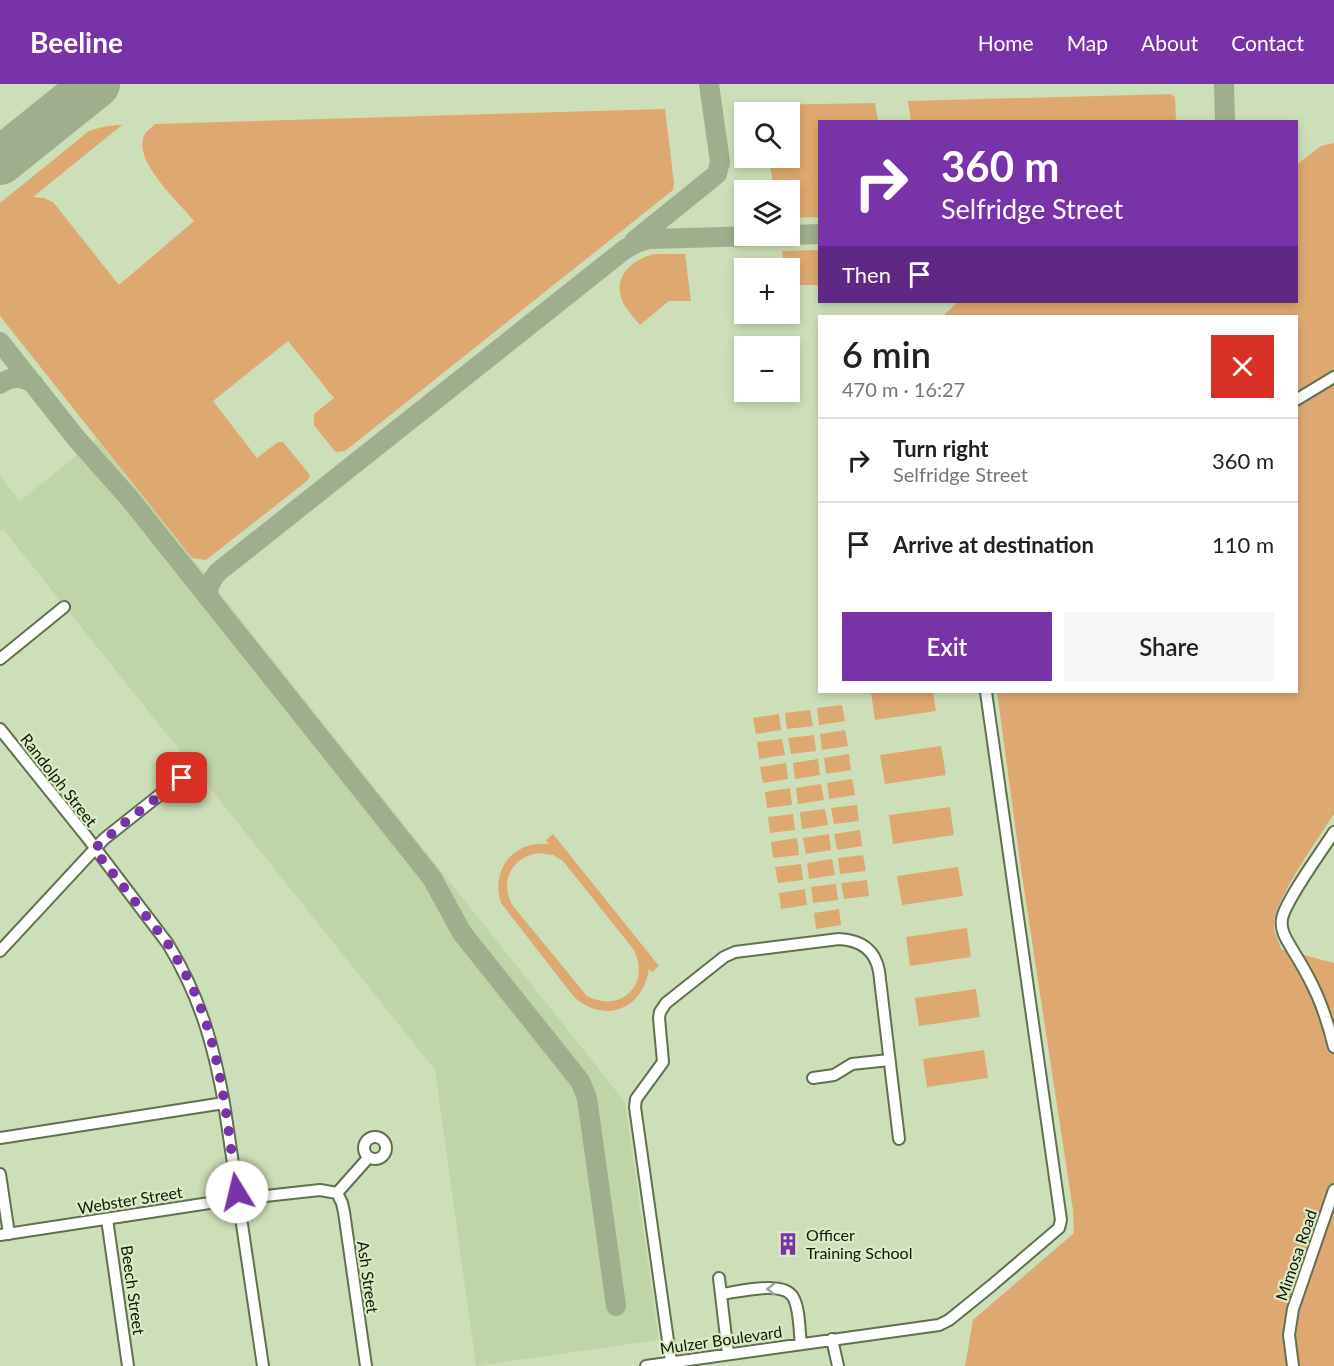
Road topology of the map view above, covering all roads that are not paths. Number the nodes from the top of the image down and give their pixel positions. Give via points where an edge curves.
1 (1334, 377) edge
2 (1298, 399) edge
3 (64, 608) dead end
4 (0, 659) edge
5 (986, 693) edge
6 (0, 729) edge
7 (191, 770) dead end
8 (1334, 832) edge
9 (94, 849) junction
10 (0, 951) edge
11 (1334, 1047) edge
12 (889, 1060) junction
13 (813, 1078) dead end
14 (224, 1103) junction
15 (0, 1138) edge
16 (899, 1139) dead end
17 (369, 1157) dead end
18 (0, 1174) edge
19 (1334, 1191) edge
20 (337, 1193) junction
21 (239, 1200) junction
22 (108, 1219) junction
23 (4, 1235) edge
24 (719, 1278) dead end
25 (721, 1293) junction
26 (832, 1339) junction
27 (801, 1344) junction
28 (728, 1354) junction
29 (671, 1362) junction
30 (129, 1366) edge
31 (263, 1366) edge
32 (366, 1366) edge
33 (646, 1366) edge
34 (838, 1366) edge
35 (1293, 1366) edge

1 - 2 street
3 - 4 street
5 - 26 street, Mulzer Boulevard via 1061,1225 1025,1259 943,1323
6 - 9 street, Randolph Street
7 - 9 street
8 - 11 street via 1291,898 1281,923 1284,935 1317,990
9 - 10 street
9 - 14 street, Randolph Street via 168,944 184,972 200,1007
12 - 13 street via 852,1064 834,1075
12 - 16 street
12 - 29 street via 877,963 869,949 848,939 730,954 662,1008 659,1023 663,1062 636,1099 635,1107
14 - 15 street
14 - 21 street, Randolph Street
17 - 20 street
18 - 23 street
19 - 35 street, Mimosa Road via 1291,1315
20 - 21 street, Webster Street via 320,1190
20 - 32 street, Ash Street via 344,1212
21 - 22 street, Webster Street
21 - 31 street, Randolph Street
22 - 23 street, Webster Street
22 - 30 street, Beech Street
24 - 25 street
27 -> 25 street via 796,1304 786,1290
25 - 28 street
26 - 27 street, Mulzer Boulevard
26 - 34 street
27 - 28 street, Mulzer Boulevard
28 - 29 street, Mulzer Boulevard
29 - 33 street, Mulzer Boulevard

